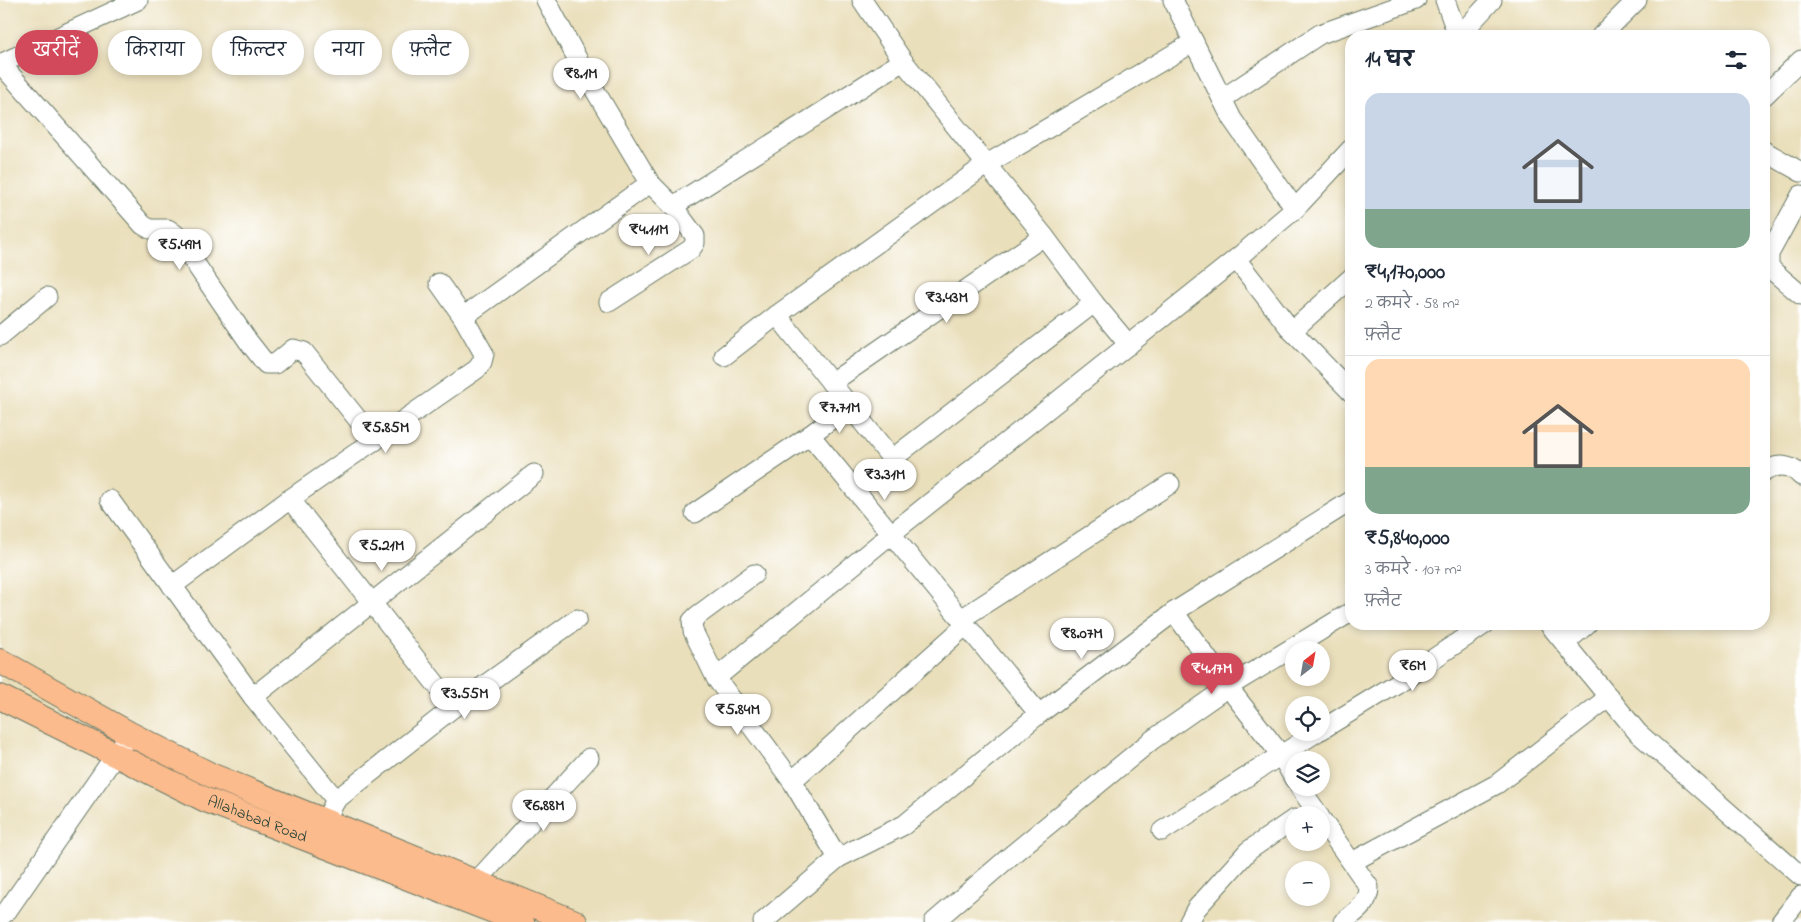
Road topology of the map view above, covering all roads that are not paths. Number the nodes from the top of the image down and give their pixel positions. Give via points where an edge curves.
1 (138, 0) edge
2 (546, 0) edge
3 (862, 0) edge
4 (1173, 0) edge
5 (1416, 0) edge
6 (1444, 0) edge
7 (1492, 0) edge
8 (1637, 0) edge
9 (1456, 30) edge
10 (1464, 30) edge
11 (1607, 30) edge
12 (1194, 42) junction
13 (1801, 60) edge
14 (903, 61) junction
15 (0, 64) edge
16 (1770, 90) edge
17 (1222, 99) junction
18 (1770, 154) edge
19 (1345, 160) edge
20 (987, 164) junction
21 (1801, 172) edge
22 (650, 183) junction
23 (1801, 195) edge
24 (673, 206) junction
25 (1295, 209) junction
26 (1044, 236) junction
27 (1770, 252) edge
28 (1236, 260) junction
29 (1770, 267) edge
30 (439, 283) dead end
31 (1345, 283) edge
32 (1801, 295) edge
33 (47, 297) dead end
34 (609, 302) dead end
35 (1094, 303) junction
36 (776, 315) junction
37 (463, 317) junction
38 (1292, 331) junction
39 (0, 336) edge
40 (1129, 345) junction
41 (724, 356) dead end
42 (831, 383) junction
43 (1345, 386) edge
44 (849, 406) junction
45 (810, 435) junction
46 (375, 441) junction
47 (1770, 470) edge
48 (534, 474) dead end
49 (1801, 476) edge
50 (1170, 484) dead end
51 (290, 499) junction
52 (110, 500) dead end
53 (1345, 505) edge
54 (695, 513) dead end
55 (891, 534) junction
56 (754, 574) dead end
57 (172, 586) junction
58 (372, 602) junction
59 (1174, 612) junction
60 (1345, 616) edge
61 (577, 619) dead end
62 (964, 622) junction
63 (1476, 630) edge
64 (1554, 630) edge
65 (1580, 630) edge
66 (1565, 643) junction
67 (2, 662) edge
68 (716, 678) junction
69 (1228, 687) junction
70 (0, 697) edge
71 (253, 697) junction
72 (1609, 697) junction
73 (454, 707) junction
74 (1039, 714) junction
75 (1330, 724) edge
76 (130, 734) junction
77 (1303, 741) edge
78 (117, 755) junction
79 (1281, 755) junction
80 (589, 758) dead end
81 (1285, 762) edge
82 (792, 780) junction
83 (336, 800) junction
84 (1285, 825) edge
85 (1162, 831) dead end
86 (319, 832) junction
87 (1330, 834) edge
88 (838, 858) junction
89 (1352, 862) junction
90 (1801, 876) edge
91 (474, 882) junction
92 (1801, 896) edge
93 (9, 917) edge
94 (522, 922) edge
95 (575, 922) edge
96 (763, 922) edge
97 (934, 922) edge
98 (1189, 922) edge
99 (1343, 922) edge
100 (1781, 922) edge

1 - 15 street
2 - 22 street
3 - 14 street
4 - 12 street
5 - 17 street via 1320,34
6 - 9 street
7 - 10 street
8 - 11 street
12 - 17 street
12 - 20 street
13 - 16 street
14 - 20 street
14 - 24 street
15 - 46 street via 143,225 150,229 168,229 175,234 266,364 275,364 293,349 304,352
17 - 25 street via 1232,119
18 - 21 street
19 - 25 street
20 - 26 street
20 - 36 street
22 - 24 street
22 - 37 street
23 - 27 street
24 - 34 street via 695,236 692,249
25 - 28 street
26 - 35 street
26 - 42 street
28 - 38 street
28 - 40 street
29 - 32 street
30 - 37 street
31 - 38 street
33 - 39 street
35 - 40 street
35 - 44 street via 892,459
36 - 41 street
36 - 42 street
37 - 46 street via 484,354 477,370
38 - 43 street
40 - 55 street
42 - 44 street
44 - 45 street
45 - 54 street
45 - 55 street
46 - 51 street
47 - 49 street via 1786,465 1795,468
48 - 58 street
50 - 62 street
51 - 57 street
51 - 58 street
52 - 57 street
53 - 59 street
55 - 62 street
55 - 68 street
56 - 68 street via 692,621 693,631
57 - 71 street
58 - 71 street
58 - 73 street
59 - 69 street
59 - 74 street
60 - 69 street
61 - 73 street
62 - 74 street
62 - 82 street
63 - 75 street
64 - 66 street
65 - 66 street
66 - 72 street
67 - 76 main road
68 - 82 street
69 - 79 street
69 - 97 street via 1152,740
70 - 78 main road, Allahabad Road
71 - 83 street
72 - 89 street via 1497,784
72 - 90 street via 1638,734
73 - 83 street
74 - 88 street via 904,825
76 - 78 street
76 - 86 main road
77 - 79 street
78 - 86 main road, Allahabad Road via 206,800
78 - 93 street
79 - 81 street
79 - 85 street
80 - 91 street
82 - 88 street
83 - 86 street
84 - 98 street via 1248,852 1196,908
86 - 91 main road
86 - 94 main road, Allahabad Road
87 - 89 street
88 - 96 street
89 - 99 street via 1369,887 1369,896
91 - 95 main road
92 - 100 street

